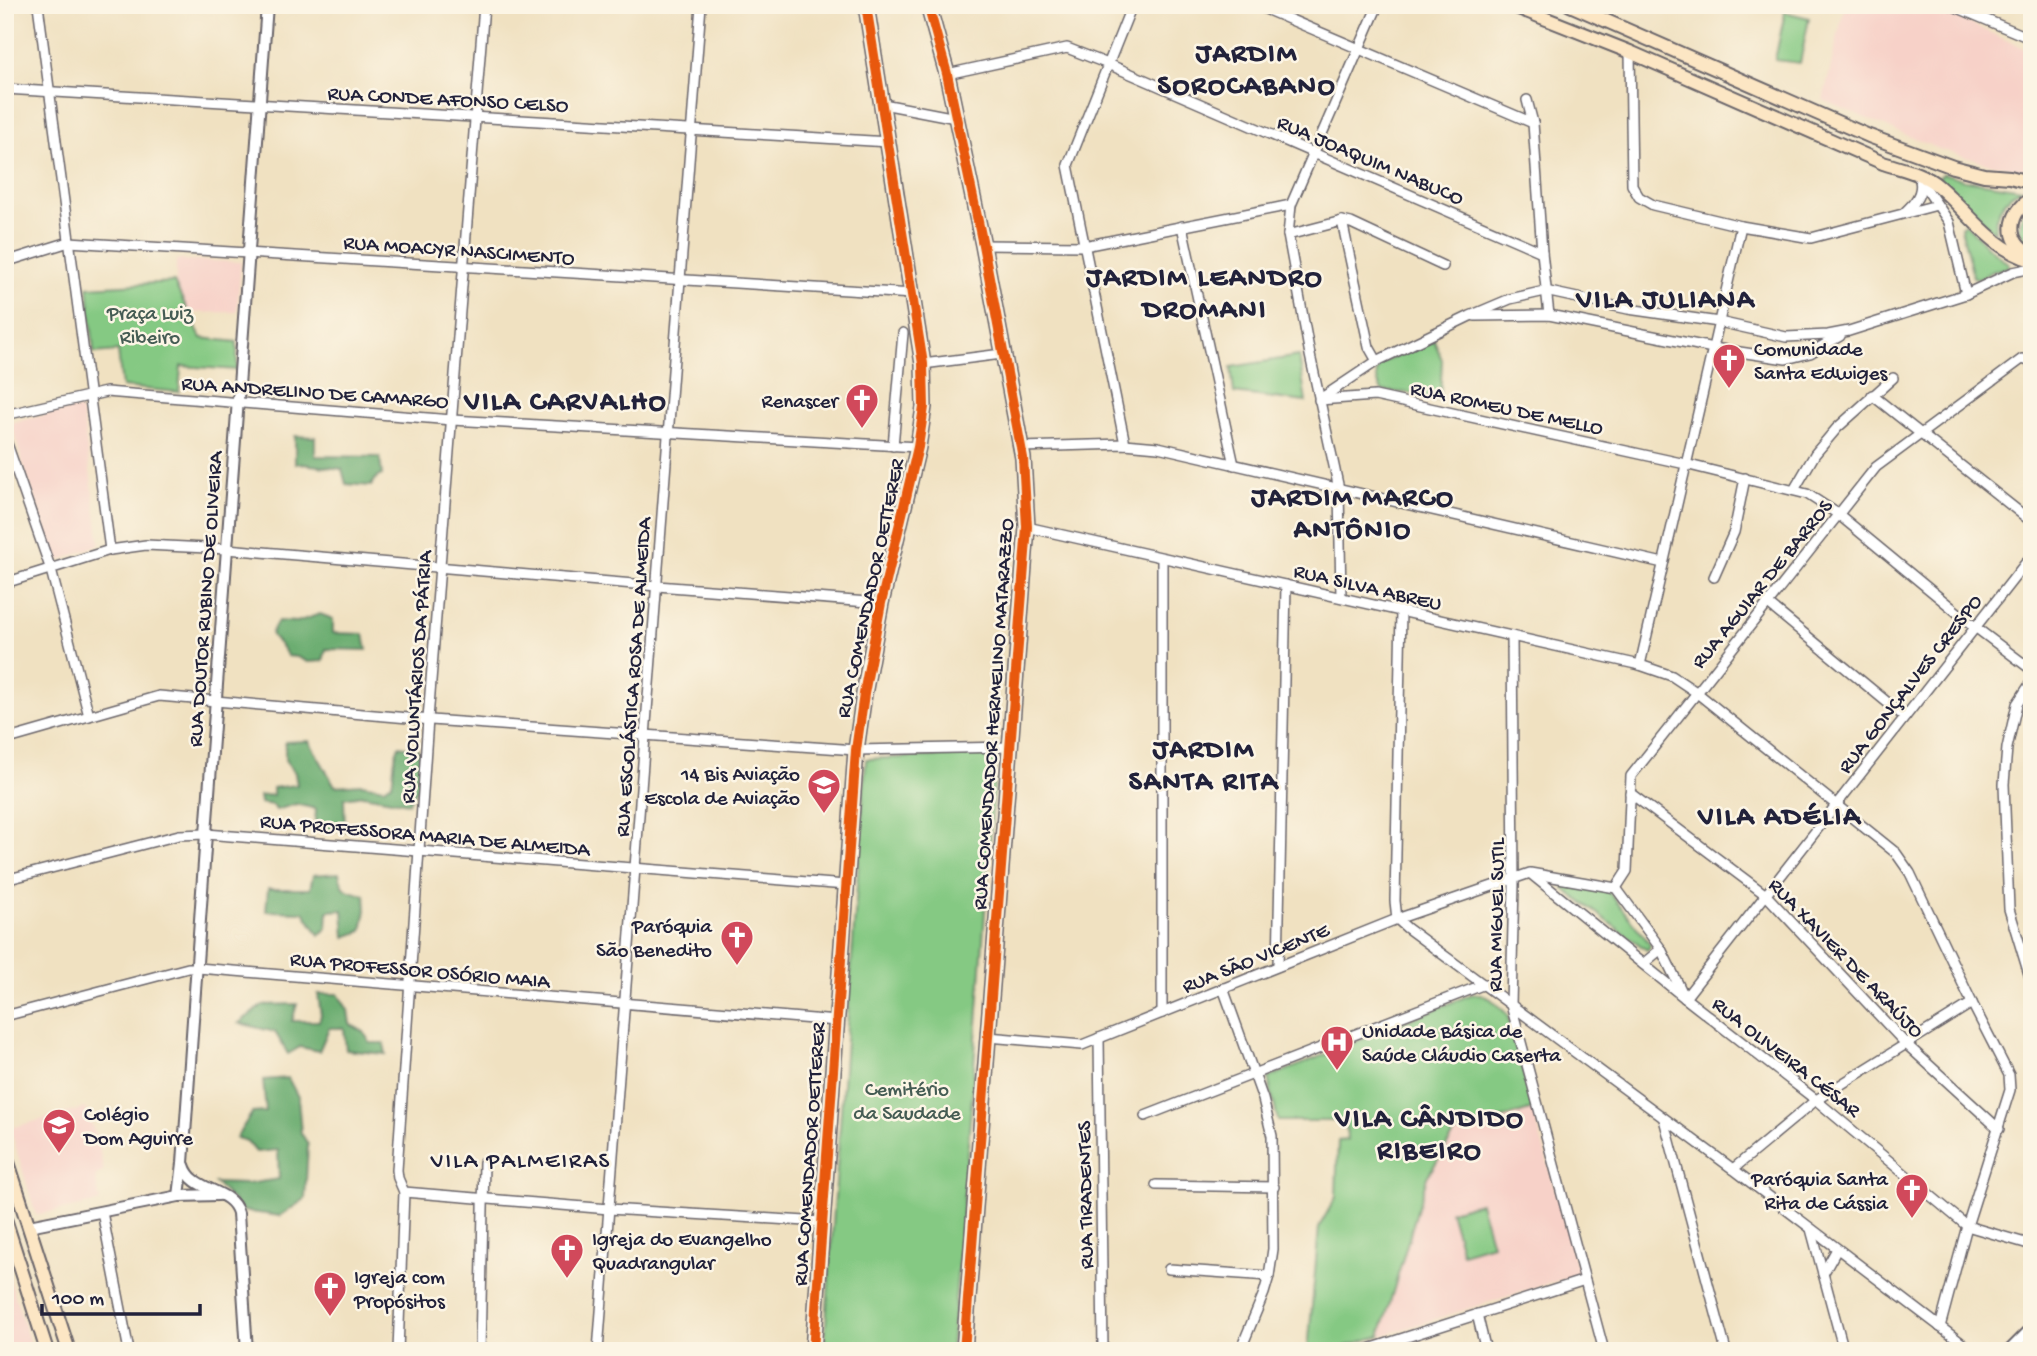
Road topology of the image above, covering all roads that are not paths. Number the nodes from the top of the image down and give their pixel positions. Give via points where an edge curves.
1 (38, 5) edge
2 (267, 5) edge
3 (484, 5) edge
4 (701, 5) edge
5 (866, 5) edge
6 (928, 5) edge
7 (1132, 5) edge
8 (1256, 5) edge
9 (1378, 5) edge
10 (1511, 5) edge
11 (1570, 5) edge
12 (1951, 5) edge
13 (2032, 40) edge
14 (1359, 49) junction
15 (1630, 52) junction
16 (1108, 64) junction
17 (947, 74) junction
18 (5, 89) edge
19 (49, 92) junction
20 (1527, 100) dead end
21 (260, 104) junction
22 (883, 104) junction
23 (476, 117) junction
24 (956, 118) junction
25 (1534, 123) junction
26 (692, 130) junction
27 (889, 142) junction
28 (1314, 153) junction
29 (1917, 174) junction
30 (2032, 183) edge
31 (2032, 198) edge
32 (1291, 205) junction
33 (1937, 205) junction
34 (1903, 213) junction
35 (1342, 222) junction
36 (1182, 226) junction
37 (1741, 226) junction
38 (1288, 235) junction
39 (69, 242) junction
40 (983, 245) junction
41 (1084, 246) junction
42 (1542, 252) junction
43 (249, 254) junction
44 (2032, 257) edge
45 (5, 262) edge
46 (1443, 266) dead end
47 (465, 267) junction
48 (2032, 268) edge
49 (680, 280) junction
50 (1545, 292) junction
51 (1966, 294) junction
52 (913, 295) junction
53 (1549, 315) junction
54 (1470, 316) junction
55 (1719, 322) junction
56 (1849, 331) junction
57 (903, 333) dead end
58 (1713, 348) junction
59 (1002, 354) junction
60 (2028, 360) edge
61 (1377, 361) junction
62 (923, 364) junction
63 (1893, 378) dead end
64 (89, 395) junction
65 (1872, 395) junction
66 (1319, 400) junction
67 (238, 404) junction
68 (5, 415) edge
69 (453, 420) junction
70 (669, 432) junction
71 (1921, 434) junction
72 (5, 438) edge
73 (1125, 444) junction
74 (893, 446) junction
75 (918, 447) junction
76 (1021, 447) junction
77 (1686, 464) junction
78 (1234, 466) junction
79 (1745, 478) junction
80 (1339, 489) junction
81 (1794, 490) junction
82 (1838, 513) junction
83 (2032, 522) edge
84 (1027, 527) junction
85 (227, 549) junction
86 (110, 550) junction
87 (2032, 555) edge
88 (1162, 558) junction
89 (1663, 563) junction
90 (440, 567) junction
91 (51, 570) junction
92 (1714, 577) dead end
93 (5, 583) edge
94 (1286, 585) junction
95 (657, 586) junction
96 (1341, 597) junction
97 (881, 603) junction
98 (1767, 603) junction
99 (1401, 611) junction
100 (1975, 627) junction
101 (1512, 636) junction
102 (1640, 665) junction
103 (2032, 670) edge
104 (2032, 681) edge
105 (1696, 692) junction
106 (215, 701) junction
107 (89, 716) junction
108 (1905, 718) junction
109 (428, 719) junction
110 (645, 735) junction
111 (5, 740) edge
112 (1010, 747) junction
113 (856, 750) junction
114 (1630, 793) junction
115 (1836, 805) junction
116 (206, 834) junction
117 (420, 851) junction
118 (635, 868) junction
119 (1530, 873) junction
120 (1514, 878) junction
121 (1562, 878) junction
122 (5, 880) edge
123 (846, 885) junction
124 (1616, 888) junction
125 (1555, 893) junction
126 (1766, 895) junction
127 (1397, 919) junction
128 (1661, 949) junction
129 (1643, 964) junction
130 (1278, 966) junction
131 (198, 968) junction
132 (1485, 984) junction
133 (2032, 984) edge
134 (411, 986) junction
135 (1223, 988) junction
136 (1685, 998) junction
137 (1972, 1003) junction
138 (625, 1004) junction
139 (1511, 1005) junction
140 (1162, 1013) junction
141 (5, 1016) edge
142 (837, 1021) junction
143 (988, 1037) junction
144 (1100, 1038) junction
145 (1905, 1043) junction
146 (1254, 1073) junction
147 (1816, 1100) junction
148 (1145, 1116) dead end
149 (1664, 1119) junction
150 (1998, 1129) junction
151 (1686, 1136) junction
152 (1672, 1149) junction
153 (5, 1153) edge
154 (484, 1162) dead end
155 (183, 1163) junction
156 (1733, 1169) junction
157 (1156, 1185) dead end
158 (1274, 1187) junction
159 (404, 1192) junction
160 (220, 1195) junction
161 (178, 1196) junction
162 (483, 1198) junction
163 (609, 1209) junction
164 (102, 1212) junction
165 (5, 1219) edge
166 (822, 1222) junction
167 (29, 1226) junction
168 (1967, 1226) junction
169 (1811, 1229) junction
170 (2032, 1245) edge
171 (1837, 1249) junction
172 (1169, 1269) dead end
173 (1823, 1274) junction
174 (1269, 1276) junction
175 (1585, 1280) junction
176 (1477, 1314) junction
177 (40, 1326) junction
178 (1940, 1327) junction
179 (2032, 1328) edge
180 (47, 1351) edge
181 (70, 1351) edge
182 (129, 1351) edge
183 (247, 1351) edge
184 (398, 1351) edge
185 (480, 1351) edge
186 (598, 1351) edge
187 (813, 1351) edge
188 (964, 1351) edge
189 (1103, 1351) edge
190 (1240, 1351) edge
191 (1363, 1351) edge
192 (1486, 1351) edge
193 (1604, 1351) edge
194 (1726, 1351) edge
195 (1844, 1351) edge
196 (1972, 1351) edge
197 (2009, 1351) edge

1 - 19 street
2 - 21 street, RUA DOUTOR RUBINO DE OLIVEIRA
3 - 23 street, RUA VOLUNTÁRIOS DA PÁTRIA
4 - 26 street, RUA ESCOLÁSTICA ROSA DE ALMEIDA
5 - 22 main road, RUA COMENDADOR OETTERER
6 - 17 main road, RUA COMENDADOR HERMELINO MATARAZZO
7 - 16 street
8 - 14 street
9 - 14 street
10 - 15 main road
11 - 30 main road via 1869,136 1953,167
12 - 13 street
14 - 25 street
14 - 28 street
15 - 29 main road
15 - 37 street via 1632,185 1639,197 1653,205
16 - 17 street, RUA JOAQUIM NABUCO via 1066,48
16 - 28 street, RUA JOAQUIM NABUCO
16 - 41 street via 1068,164
17 - 24 main road, RUA COMENDADOR HERMELINO MATARAZZO
18 - 19 street, RUA CONDE AFONSO CELSO
19 - 21 street, RUA CONDE AFONSO CELSO
19 - 39 street
20 - 25 street
21 - 23 street, RUA CONDE AFONSO CELSO
21 - 43 street, RUA DOUTOR RUBINO DE OLIVEIRA
22 - 24 street
22 - 27 main road, RUA COMENDADOR OETTERER
23 - 26 street, RUA CONDE AFONSO CELSO
23 - 47 street, RUA VOLUNTÁRIOS DA PÁTRIA
24 - 40 main road, RUA COMENDADOR HERMELINO MATARAZZO
25 - 42 street
26 - 27 street, RUA CONDE AFONSO CELSO
26 - 49 street, RUA ESCOLÁSTICA ROSA DE ALMEIDA
27 - 52 main road, RUA COMENDADOR OETTERER
28 - 32 street
28 - 42 street, RUA JOAQUIM NABUCO
29 - 33 street
29 - 34 street via 1920,194
29 - 44 main road via 1936,184 2009,251
31 - 44 main road via 2016,212 2012,226 2016,240
32 - 36 street
32 - 38 street
33 - 34 street
33 - 51 street via 1949,222
34 - 37 street via 1811,238
35 - 38 street
35 - 46 street
35 - 61 street
36 - 41 street
36 - 78 street
37 - 55 street
38 - 66 street
39 - 43 street, RUA MOACYR NASCIMENTO
39 - 45 street, RUA MOACYR NASCIMENTO
39 - 64 street
40 - 41 street
40 - 59 main road, RUA COMENDADOR HERMELINO MATARAZZO
41 - 73 street
42 - 50 street
43 - 47 street, RUA MOACYR NASCIMENTO
43 - 67 street, RUA DOUTOR RUBINO DE OLIVEIRA
47 - 49 street, RUA MOACYR NASCIMENTO
47 - 69 street, RUA VOLUNTÁRIOS DA PÁTRIA
48 - 51 street
49 - 52 street, RUA MOACYR NASCIMENTO
49 - 70 street, RUA ESCOLÁSTICA ROSA DE ALMEIDA
50 - 53 street
50 - 54 street via 1510,299
50 - 55 street
51 - 56 street
52 - 62 main road, RUA COMENDADOR OETTERER
53 - 54 street
53 - 58 street
54 - 61 street
55 - 56 street via 1786,337
55 - 58 street
56 - 58 street via 1810,353 1786,359
57 - 74 street, RUA COMENDADOR OETTERER
58 - 77 street
59 - 62 street
59 - 76 main road, RUA COMENDADOR HERMELINO MATARAZZO
60 - 71 street, RUA AGUIAR DE BARROS
61 - 66 street
62 - 75 main road, RUA COMENDADOR OETTERER via 924,407
63 - 65 street
64 - 67 street, RUA ANDRELINO DE CAMARGO via 106,392
64 - 68 street, RUA ANDRELINO DE CAMARGO
64 - 86 street
65 - 71 street
65 - 81 street via 1815,454
66 - 77 street, RUA ROMEU DE MELLO via 1375,396
66 - 80 street
67 - 69 street, RUA ANDRELINO DE CAMARGO
67 - 85 street, RUA DOUTOR RUBINO DE OLIVEIRA
69 - 70 street, RUA ANDRELINO DE CAMARGO
69 - 90 street, RUA VOLUNTÁRIOS DA PÁTRIA
70 - 74 street, RUA ANDRELINO DE CAMARGO
70 - 95 street, RUA ESCOLÁSTICA ROSA DE ALMEIDA
71 - 82 street, RUA AGUIAR DE BARROS via 1877,467
71 - 83 street
72 - 91 street
73 - 76 street
73 - 78 street via 1158,447
74 - 75 street, RUA ANDRELINO DE CAMARGO
75 - 97 main road, RUA COMENDADOR OETTERER
76 - 84 main road, RUA COMENDADOR HERMELINO MATARAZZO
77 - 79 street, RUA ROMEU DE MELLO
77 - 89 street
78 - 80 street
79 - 81 street, RUA ROMEU DE MELLO
79 - 92 street via 1734,532
80 - 89 street
80 - 96 street
81 - 82 street, RUA ROMEU DE MELLO
82 - 98 street, RUA AGUIAR DE BARROS
82 - 100 street, RUA ROMEU DE MELLO
84 - 88 street, RUA SILVA ABREU
84 - 112 main road, RUA COMENDADOR HERMELINO MATARAZZO
85 - 86 street via 146,545
85 - 90 street
85 - 106 street, RUA DOUTOR RUBINO DE OLIVEIRA
86 - 91 street
87 - 100 street, RUA GONÇALVES CRESPO
88 - 94 street, RUA SILVA ABREU
88 - 140 street
89 - 102 street
90 - 95 street
90 - 109 street, RUA VOLUNTÁRIOS DA PÁTRIA
91 - 93 street
91 - 107 street
94 - 96 street, RUA SILVA ABREU
94 - 130 street
95 - 97 street
95 - 110 street, RUA ESCOLÁSTICA ROSA DE ALMEIDA
96 - 99 street, RUA SILVA ABREU
97 - 113 main road, RUA COMENDADOR OETTERER
98 - 105 street, RUA AGUIAR DE BARROS
98 - 108 street
99 - 101 street, RUA SILVA ABREU
99 - 127 street
100 - 103 street, RUA ROMEU DE MELLO
100 - 108 street, RUA GONÇALVES CRESPO
101 - 102 street, RUA SILVA ABREU
101 - 120 street, RUA MIGUEL SUTIL
102 - 105 street, RUA SILVA ABREU via 1672,676
104 - 133 street via 2017,704 2004,784 2009,909
105 - 114 street, RUA AGUIAR DE BARROS via 1631,776
105 - 115 street, RUA SILVA ABREU
106 - 107 street via 159,696
106 - 109 street
106 - 116 street, RUA DOUTOR RUBINO DE OLIVEIRA
107 - 111 street
108 - 115 street, RUA GONÇALVES CRESPO
109 - 110 street
109 - 117 street, RUA VOLUNTÁRIOS DA PÁTRIA
110 - 113 street
110 - 118 street, RUA ESCOLÁSTICA ROSA DE ALMEIDA
112 - 113 street
112 - 143 main road, RUA COMENDADOR HERMELINO MATARAZZO
113 - 123 main road, RUA COMENDADOR OETTERER
114 - 124 street, RUA AGUIAR DE BARROS via 1627,871
114 - 126 street, RUA XAVIER DE ARAÚJO
115 - 126 street, RUA GONÇALVES CRESPO
115 - 137 street, RUA SILVA ABREU via 1896,853 1910,873
116 - 117 street, RUA PROFESSORA MARIA DE ALMEIDA
116 - 122 street, RUA PROFESSORA MARIA DE ALMEIDA via 179,835
116 - 131 street, RUA DOUTOR RUBINO DE OLIVEIRA
117 - 118 street, RUA PROFESSORA MARIA DE ALMEIDA
117 - 134 street, RUA VOLUNTÁRIOS DA PÁTRIA
118 - 123 street, RUA PROFESSORA MARIA DE ALMEIDA
118 - 138 street, RUA ESCOLÁSTICA ROSA DE ALMEIDA
119 - 120 street, RUA SÃO VICENTE
119 - 121 street
119 - 125 street, RUA OLIVEIRA CÉSAR
120 - 127 street, RUA SÃO VICENTE
120 - 139 street, RUA MIGUEL SUTIL
121 - 124 street
121 - 125 street via 1553,881
123 - 142 main road, RUA COMENDADOR OETTERER
124 - 128 street
125 - 129 street, RUA OLIVEIRA CÉSAR
126 - 136 street, RUA GONÇALVES CRESPO
126 - 145 street, RUA XAVIER DE ARAÚJO
127 - 130 street, RUA SÃO VICENTE
127 - 132 street
128 - 129 street
128 - 136 street
129 - 136 street, RUA OLIVEIRA CÉSAR
130 - 135 street, RUA SÃO VICENTE
131 - 134 street, RUA PROFESSOR OSÓRIO MAIA
131 - 141 street, RUA PROFESSOR OSÓRIO MAIA
131 - 155 street, RUA DOUTOR RUBINO DE OLIVEIRA
132 - 139 street
132 - 146 street
134 - 138 street, RUA PROFESSOR OSÓRIO MAIA
134 - 159 street, RUA VOLUNTÁRIOS DA PÁTRIA via 397,1170
135 - 140 street, RUA SÃO VICENTE
135 - 146 street
136 - 147 street, RUA OLIVEIRA CÉSAR
137 - 145 street
137 - 150 street, RUA SILVA ABREU via 2009,1075 2010,1090
138 - 142 street, RUA PROFESSOR OSÓRIO MAIA
138 - 163 street, RUA ESCOLÁSTICA ROSA DE ALMEIDA
139 - 149 street
139 - 175 street, RUA MIGUEL SUTIL
140 - 144 street, RUA SÃO VICENTE
142 - 166 main road, RUA COMENDADOR OETTERER
143 - 144 street, RUA SÃO VICENTE via 1082,1045
143 - 188 main road, RUA COMENDADOR HERMELINO MATARAZZO
144 - 189 street, RUA TIRADENTES
145 - 147 street
145 - 150 street, RUA XAVIER DE ARAÚJO
146 - 148 street
146 - 158 street via 1272,1136
147 - 156 street
147 - 168 street, RUA OLIVEIRA CÉSAR
149 - 151 street
149 - 152 street
150 - 168 street
151 - 152 street
151 - 156 street
152 - 194 street
153 - 167 main road
154 - 162 street
155 - 160 street via 191,1178
155 - 161 street, RUA DOUTOR RUBINO DE OLIVEIRA
156 - 169 street
157 - 158 street
158 - 174 street
159 - 162 street
159 - 184 street, RUA VOLUNTÁRIOS DA PÁTRIA
160 - 161 street
160 - 183 street via 229,1198 238,1213
161 - 164 street
162 - 163 street
162 - 185 street
163 - 166 street
163 - 186 street, RUA ESCOLÁSTICA ROSA DE ALMEIDA
164 - 167 street
164 - 182 street
165 - 177 main road
166 - 187 main road, RUA COMENDADOR OETTERER
167 - 181 main road
168 - 170 street, RUA OLIVEIRA CÉSAR
168 - 178 street
169 - 171 street
169 - 173 street
171 - 173 street
171 - 178 street
172 - 174 street
173 - 195 street
174 - 190 street
175 - 176 street
175 - 193 street, RUA MIGUEL SUTIL
176 - 191 street
176 - 192 street
177 - 180 main road
177 - 181 main road via 57,1346
178 - 196 street
179 - 197 street

